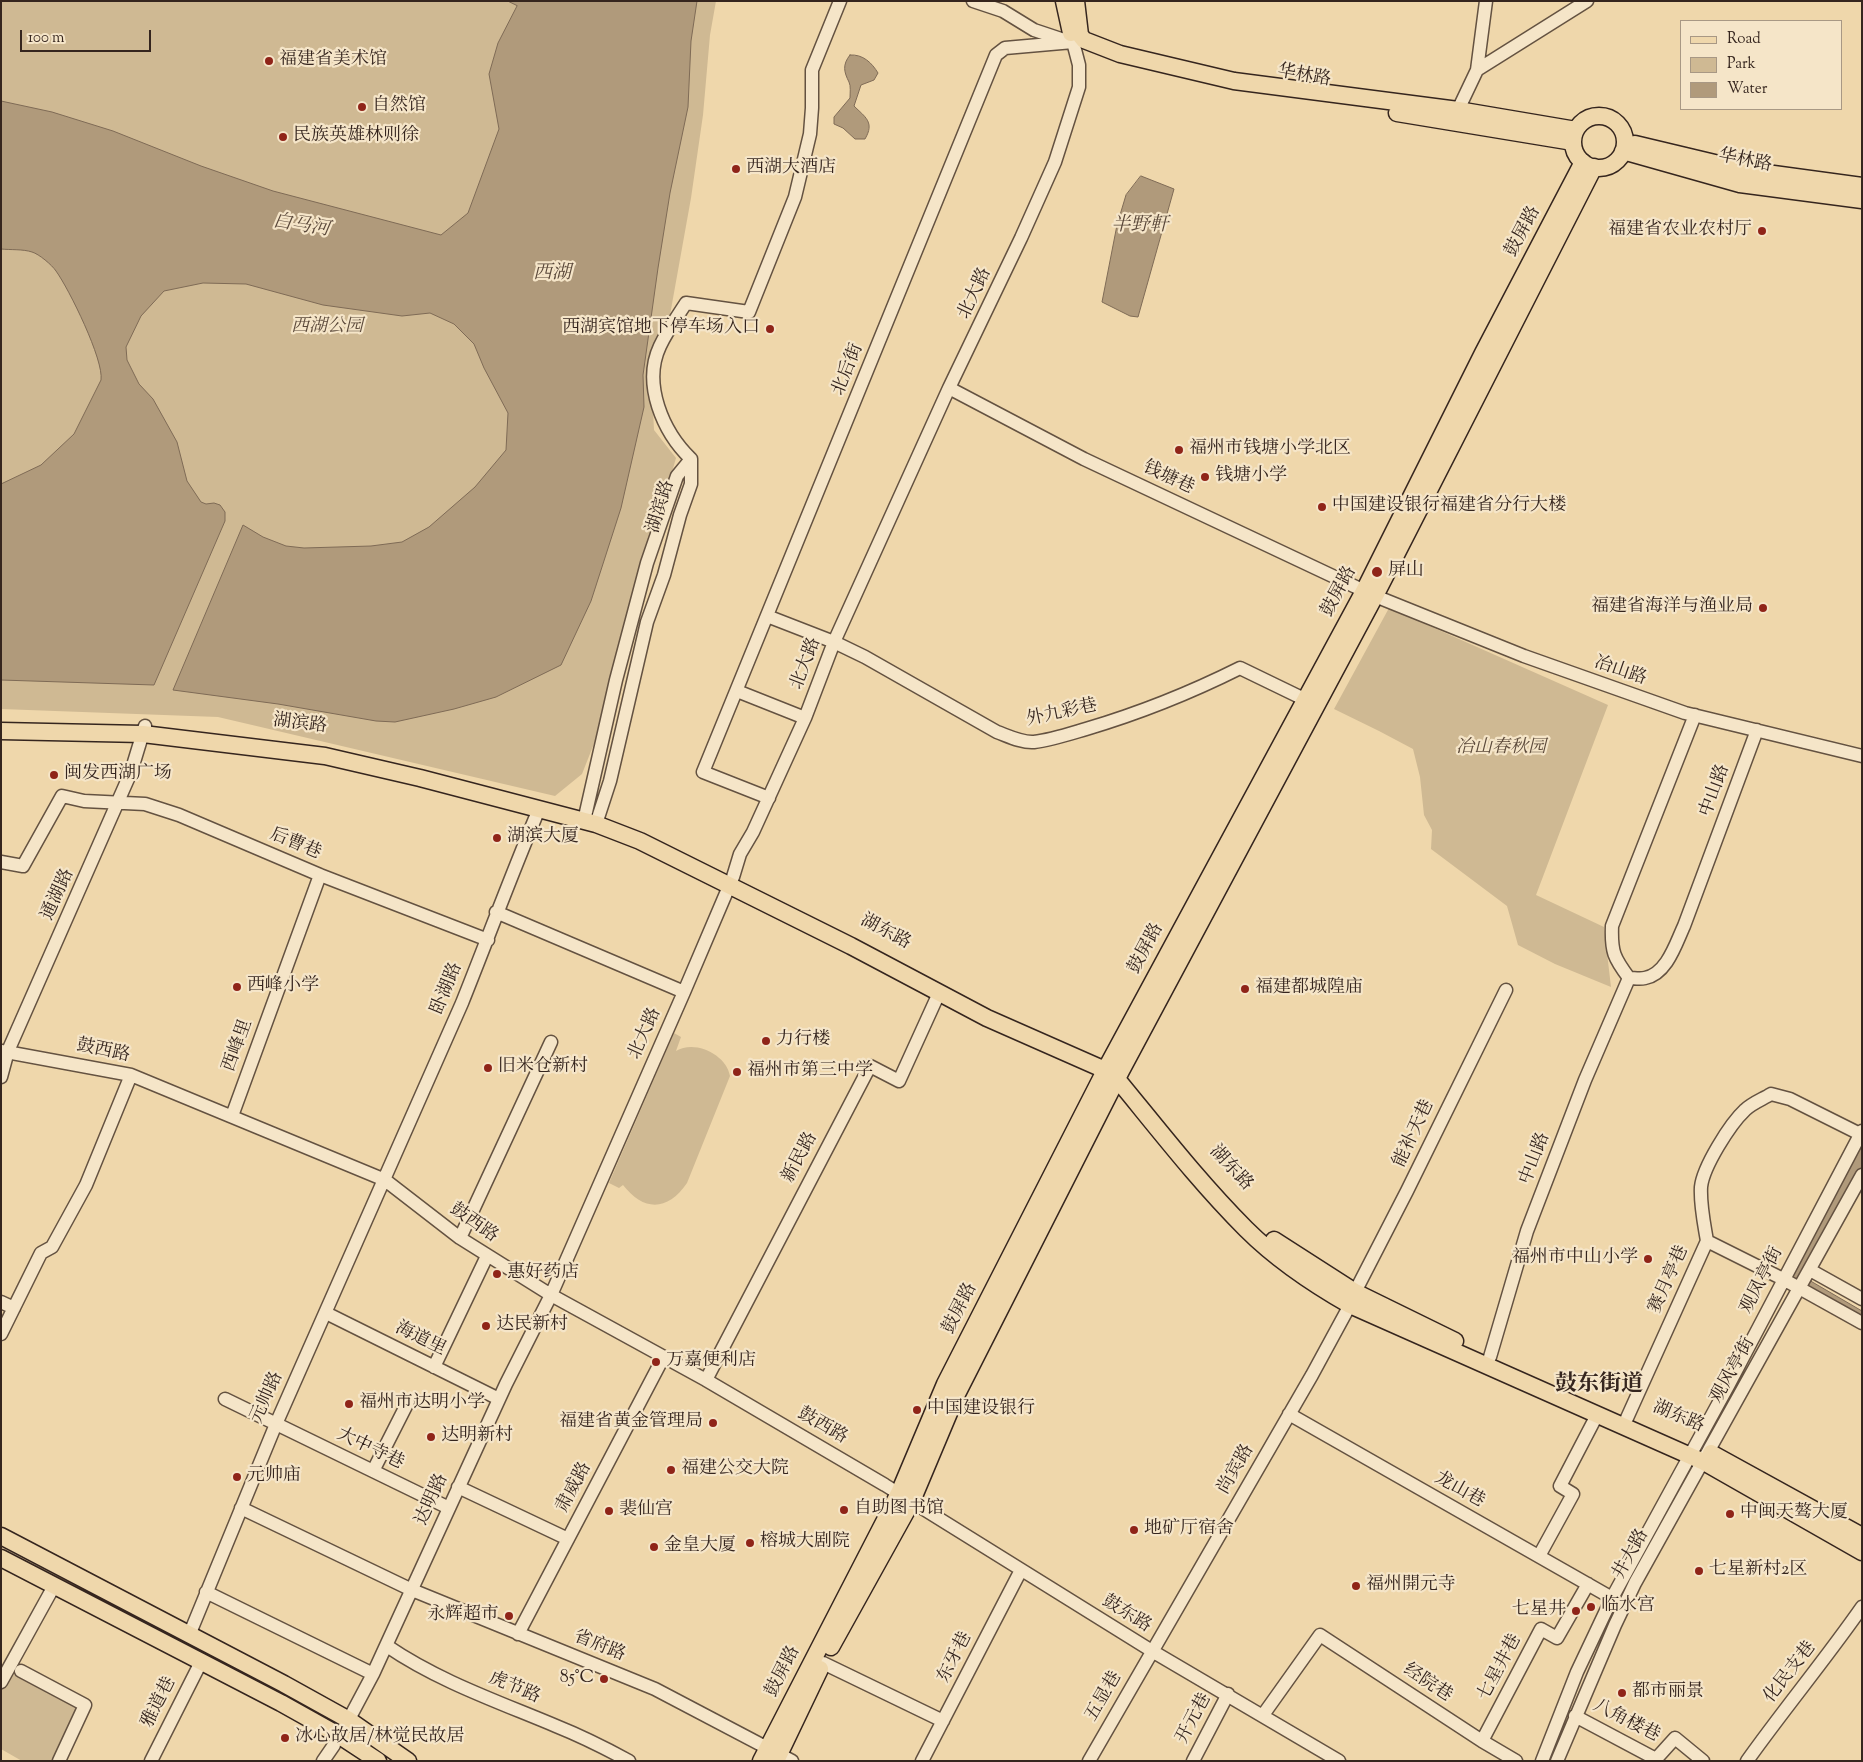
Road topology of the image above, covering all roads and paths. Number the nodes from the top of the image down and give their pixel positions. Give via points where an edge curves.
1 (840, 1) edge
2 (973, 1) edge
3 (1064, 1) edge
4 (1076, 1) edge
5 (1486, 1) edge
6 (1587, 1) edge
7 (1076, 39) junction
8 (1477, 70) junction
9 (1458, 110) junction
10 (1575, 136) junction
11 (1624, 146) junction
12 (1588, 165) junction
13 (1862, 186) edge
14 (1837, 189) junction
15 (1862, 200) edge
16 (949, 388) junction
17 (691, 459) junction
18 (1369, 594) junction
19 (768, 616) junction
20 (834, 642) junction
21 (737, 691) junction
22 (1304, 699) junction
23 (1695, 716) junction
24 (805, 718) junction
25 (1, 721) edge
26 (1, 730) edge
27 (144, 730) junction
28 (1757, 730) junction
29 (1862, 756) edge
30 (769, 798) junction
31 (117, 803) junction
32 (539, 809) junction
33 (592, 819) junction
34 (1, 862) edge
35 (320, 875) junction
36 (731, 881) junction
37 (496, 912) junction
38 (488, 940) junction
39 (1629, 978) junction
40 (1506, 990) dead end
41 (684, 992) junction
42 (940, 994) junction
43 (551, 1042) dead end
44 (5, 1051) edge
45 (1113, 1070) junction
46 (131, 1075) junction
47 (1, 1077) edge
48 (232, 1116) junction
49 (1861, 1133) edge
50 (1862, 1175) edge
51 (385, 1180) junction
52 (460, 1238) junction
53 (1708, 1241) junction
54 (487, 1256) junction
55 (1810, 1270) junction
56 (1783, 1279) junction
57 (1800, 1288) junction
58 (551, 1295) junction
59 (1352, 1299) junction
60 (1862, 1299) edge
61 (1, 1302) edge
62 (14, 1308) junction
63 (326, 1313) junction
64 (1862, 1323) edge
65 (1, 1334) edge
66 (1490, 1357) junction
67 (663, 1358) junction
68 (434, 1367) junction
69 (706, 1380) junction
70 (226, 1399) dead end
71 (499, 1399) junction
72 (408, 1402) dead end
73 (1289, 1414) junction
74 (1597, 1415) junction
75 (1627, 1418) junction
76 (276, 1424) junction
77 (1699, 1454) junction
78 (373, 1471) junction
79 (458, 1487) junction
80 (905, 1497) junction
81 (241, 1508) junction
82 (449, 1508) junction
83 (1, 1536) edge
84 (1862, 1536) edge
85 (568, 1539) junction
86 (1862, 1552) edge
87 (1539, 1556) junction
88 (2, 1561) edge
89 (1021, 1570) junction
90 (1588, 1584) junction
91 (54, 1586) junction
92 (412, 1590) junction
93 (206, 1592) junction
94 (1612, 1598) junction
95 (1862, 1607) edge
96 (190, 1633) junction
97 (518, 1634) junction
98 (387, 1646) junction
99 (1152, 1651) junction
100 (823, 1663) junction
101 (205, 1664) junction
102 (21, 1671) dead end
103 (373, 1674) junction
104 (1, 1682) edge
105 (1228, 1694) junction
106 (1263, 1715) junction
107 (1575, 1716) junction
108 (349, 1720) junction
109 (943, 1721) junction
110 (337, 1740) junction
111 (1482, 1740) junction
112 (775, 1756) edge
113 (59, 1761) edge
114 (151, 1761) edge
115 (159, 1761) edge
116 (323, 1761) edge
117 (378, 1761) edge
118 (408, 1761) edge
119 (629, 1761) edge
120 (922, 1761) edge
121 (1090, 1761) edge
122 (1193, 1761) edge
123 (1339, 1761) edge
124 (1516, 1761) edge
125 (1542, 1761) edge
126 (1557, 1761) edge
127 (1703, 1761) edge
128 (1747, 1761) edge

1 - 17 street via 812,70 810,134 794,197 749,312 686,303 659,347 653,380 659,411 678,446
2 - 7 street via 1003,11 1034,30
3 - 7 main road
4 - 7 main road
5 - 8 street
6 - 8 street
7 - 9 main road, 华林路 via 1120,54 1234,82
7 - 10 main road, 华林路 via 1137,64 1200,81
7 - 16 street, 北大路 via 1079,87 1055,162
7 - 19 street, 北后街 via 1005,48 996,55
8 - 9 street
9 - 10 main road, 华林路
10 - 11 main road via 1584,120 1607,117 1620,126
10 - 12 main road via 1578,156
11 - 12 main road via 1611,165 1602,168
11 - 14 main road, 华林路
12 - 18 main road, 鼓屏路 via 1482,354
13 - 14 main road, 华林路
14 - 15 main road, 华林路
16 - 18 street, 钱塘巷 via 1084,458
16 - 20 street, 北大路
17 - 33 street, 湖滨路 via 691,484 647,622 610,781
17 - 33 street, 湖滨路 via 676,476 647,564 616,680
18 - 22 main road, 鼓屏路
18 - 23 street, 冶山路 via 1524,656
18 - 45 main road, 鼓屏路
19 - 20 street, 外九彩巷
19 - 21 street, 北后街
20 - 22 street, 外九彩巷 via 865,656 997,732 1032,742 1080,731 1144,710 1195,691 1240,668
20 - 24 street, 北大路
21 - 24 street
21 - 30 street, 北后街 via 703,772
22 - 45 main road, 鼓屏路
23 - 28 street, 冶山路
23 - 39 street via 1612,926 1611,946
24 - 30 street, 北大路
25 - 27 main road, 湖滨路
26 - 27 main road, 湖滨路
27 - 31 street, 通湖路
27 - 32 main road, 湖滨路 via 325,756
27 - 33 main road, 湖滨路 via 351,752
28 - 29 street, 冶山路
28 - 39 street, 中山路 via 1672,954 1660,970 1646,978
30 - 36 street, 北大路 via 740,854
31 - 34 street, 后曹巷 via 62,796 23,866
31 - 35 street, 后曹巷 via 145,804 179,815
31 - 44 street, 通湖路 via 86,878
32 - 33 main road, 湖滨路
32 - 37 street, 卧湖路
33 - 36 main road, 湖东路
35 - 38 street, 后曹巷
35 - 48 street, 西峰里
36 - 41 street, 北大路
36 - 42 main road, 湖东路
36 - 45 main road, 湖东路
37 - 38 street, 卧湖路
37 - 41 street
38 - 51 street, 卧湖路
39 - 66 street, 中山路 via 1527,1230
40 - 59 street, 能补天巷
41 - 58 street, 北大路
42 - 45 main road, 湖东路 via 987,1018
42 - 69 street, 新民路 via 899,1081 870,1066
43 - 52 street
44 - 46 street, 鼓西路
44 - 47 street, 通湖路
45 - 59 main road, 湖东路 via 1177,1154 1246,1230 1307,1278
45 - 80 main road, 鼓屏路 via 945,1384
46 - 48 street, 鼓西路
46 - 62 street via 86,1186 52,1247 41,1252
48 - 51 street, 鼓西路
49 - 53 street, 赛月亭巷 via 1790,1099 1771,1094 1746,1109 1726,1134 1701,1185 1702,1216
49 - 56 street, 观凤亭街
50 - 55 street, 观风亭街
51 - 52 street, 鼓西路
51 - 63 street, 元帅路
52 - 54 street, 鼓西路
53 - 56 street
53 - 75 street, 赛月亭巷
54 - 58 street, 鼓西路
54 - 68 street
55 - 57 street, 观风亭街
55 - 60 street
56 - 57 street
56 - 77 street, 观凤亭街 via 1729,1384
57 - 64 street
57 - 77 street, 观风亭街
58 - 67 street, 鼓西路
58 - 71 street, 达明路
59 - 66 main road, 湖东路 via 1408,1319
59 - 73 street, 尚宾路
59 - 74 main road, 湖东路
61 - 62 street
62 - 65 street
63 - 68 street, 海道里
63 - 76 street, 元帅路
66 - 75 main road, 湖东路
67 - 69 street, 鼓西路
67 - 85 street, 肃威路
68 - 71 street, 海道里
69 - 80 street, 鼓西路
70 - 76 street, 大中寺巷
71 - 79 street, 达明路
72 - 78 street
73 - 87 street, 龙山巷
73 - 99 street, 尚宾路
74 - 77 main road, 湖东路
74 - 87 street via 1560,1486 1573,1494
75 - 77 main road, 湖东路
76 - 78 street, 大中寺巷
76 - 81 street, 元帅路
77 - 84 main road, 湖东路
77 - 86 main road, 湖东路
77 - 94 street
77 - 107 street, 井大路 via 1614,1625
78 - 82 street, 大中寺巷
79 - 82 street, 达明路
79 - 85 street
80 - 89 street, 鼓东路
80 - 100 main road, 鼓屏路
80 - 112 main road, 鼓屏路
81 - 92 street, 省府路
81 - 93 street, 元帅路
82 - 92 street, 达明路
83 - 96 main road
85 - 97 street, 肃威路
87 - 90 street, 龙山巷
88 - 91 main road
89 - 99 street, 鼓东路
89 - 109 street, 东牙巷
90 - 94 street, 龙山巷
90 - 111 street, 七星井巷 via 1557,1638 1541,1629
91 - 101 main road
91 - 104 street
92 - 97 street, 省府路
92 - 98 street, 达明路
93 - 96 street, 元帅路
93 - 103 street
94 - 125 street via 1577,1672
95 - 128 street, 化民支巷
96 - 108 main road
97 - 112 street, 省府路 via 655,1689
98 - 103 street, 达明路
98 - 119 street, 虎节路 via 441,1678 558,1726
99 - 105 street, 鼓东路
99 - 121 street, 五显巷
100 - 109 street
100 - 112 main road, 鼓屏路
101 - 110 main road
101 - 114 street, 雅道巷
101 - 115 street, 雅道巷
102 - 113 street via 85,1705
103 - 108 street, 达明路
105 - 106 street, 鼓东路
105 - 122 street, 开元巷
106 - 111 street, 经院巷 via 1320,1635
106 - 123 street, 鼓东路
107 - 126 street, 井大路
107 - 127 street, 八角楼巷 via 1656,1760 1675,1738
108 - 110 street, 达明路
108 - 118 main road
109 - 120 street, 东牙巷
110 - 116 street, 达明路
110 - 117 main road
111 - 124 street, 经院巷

